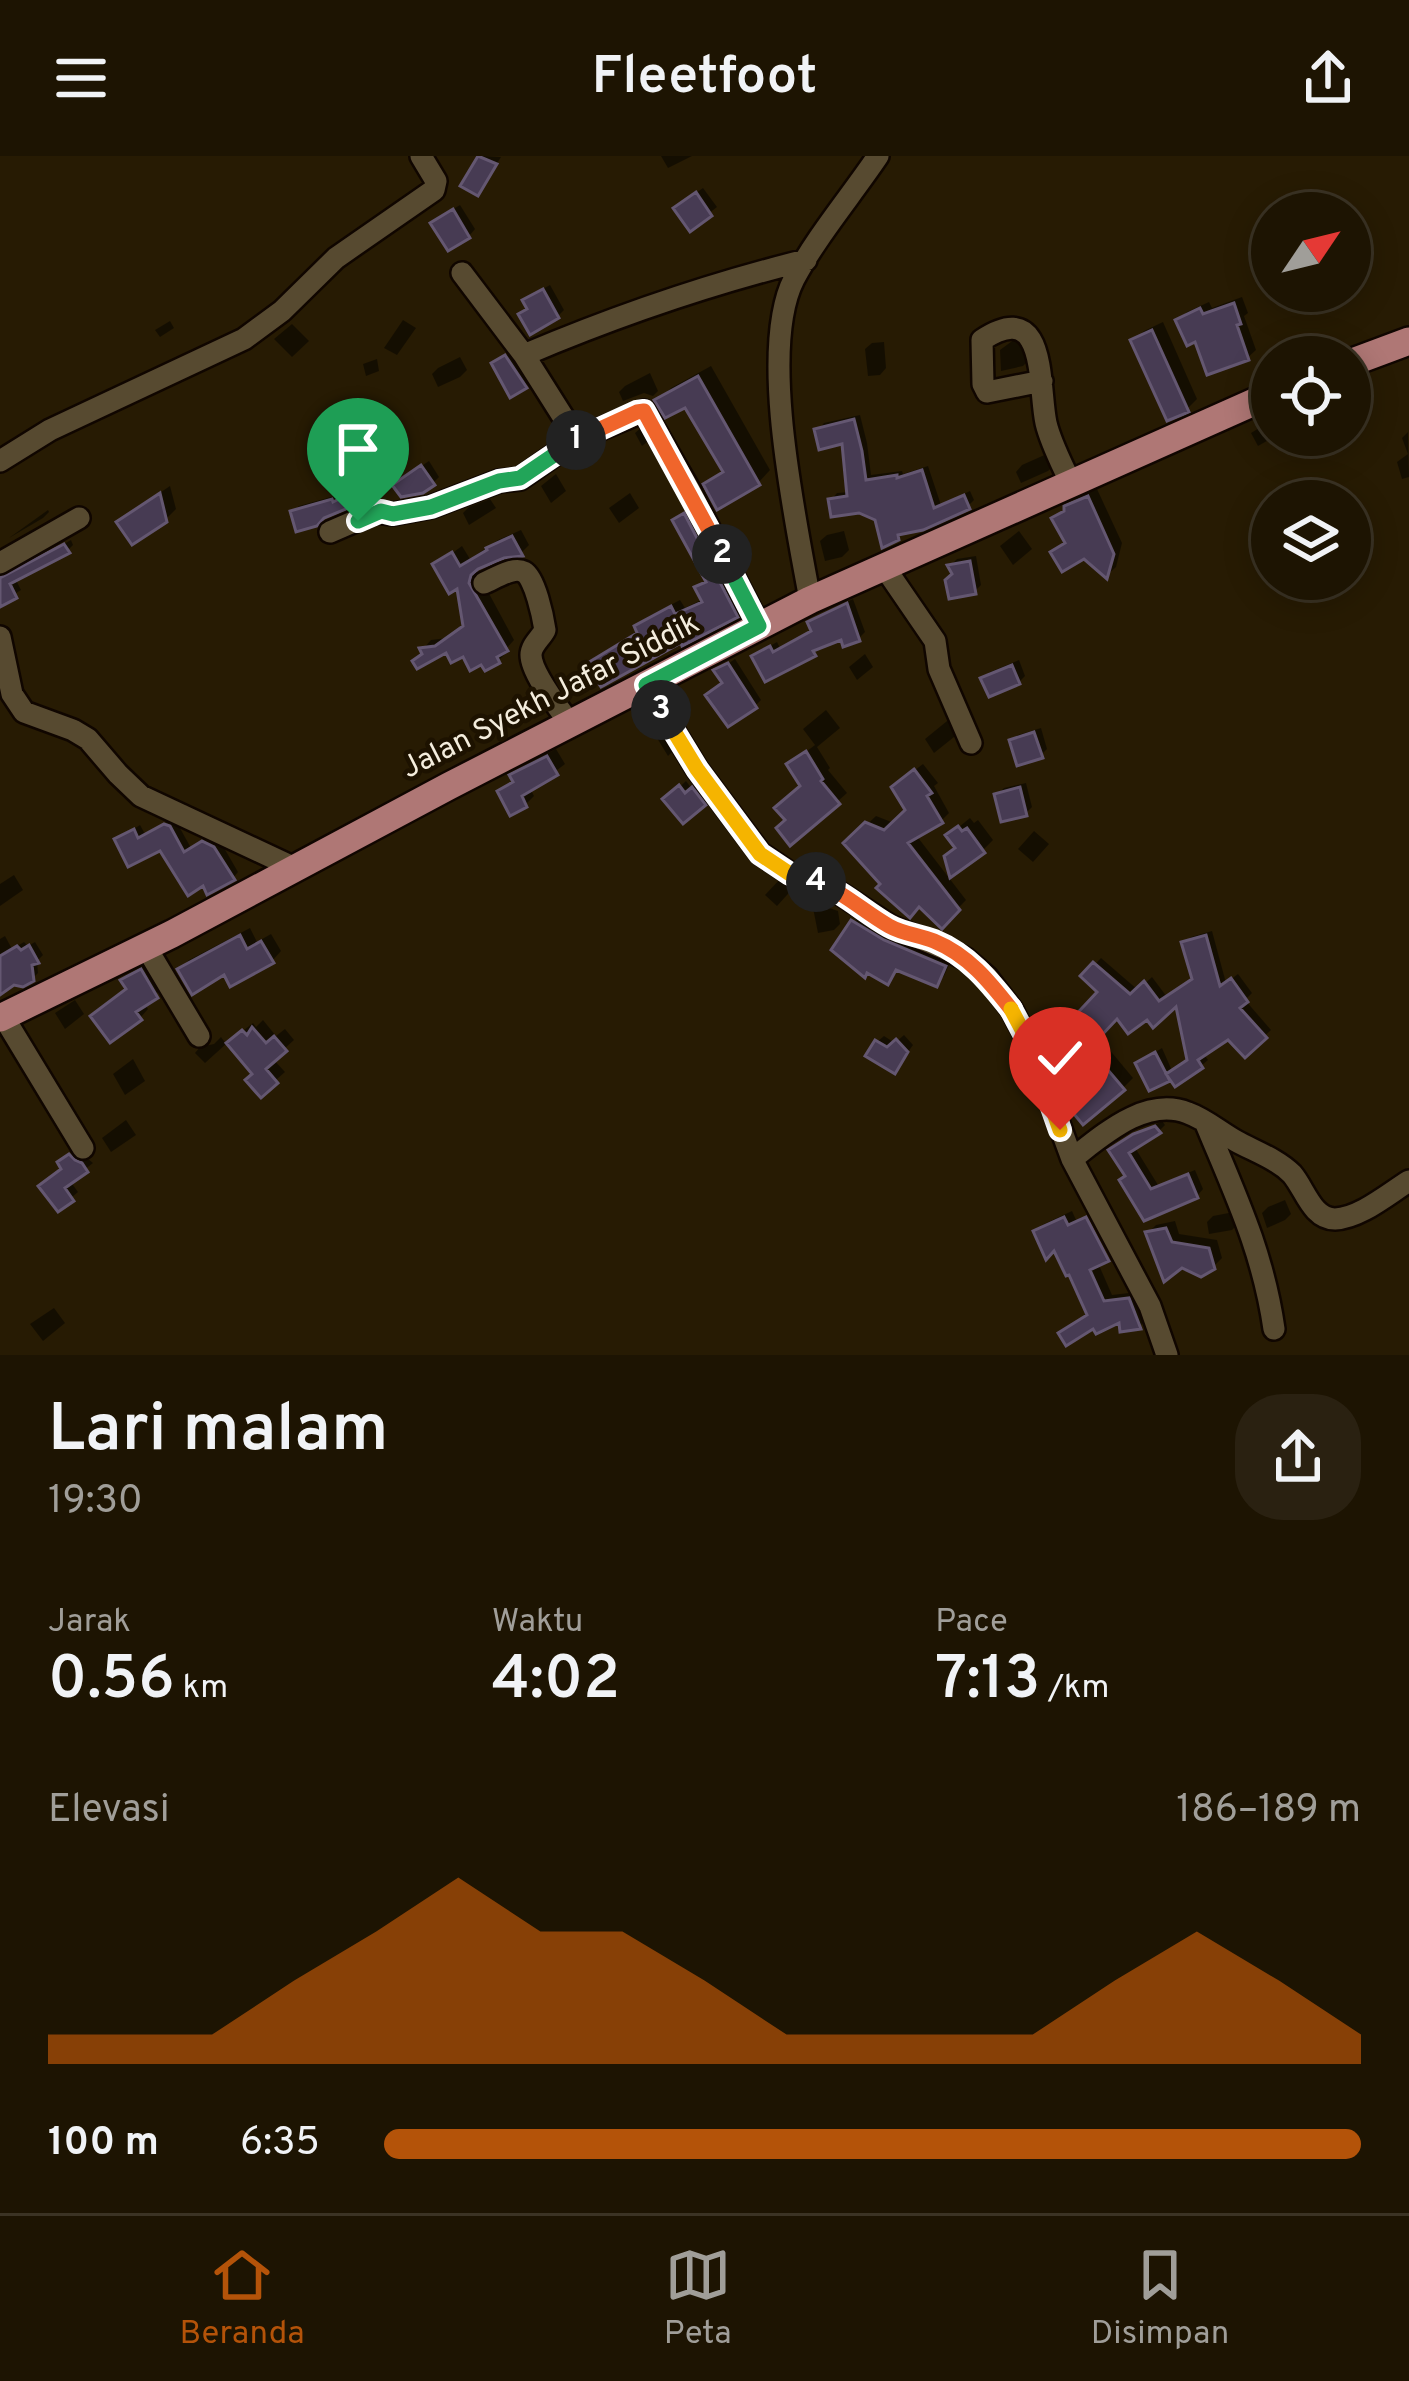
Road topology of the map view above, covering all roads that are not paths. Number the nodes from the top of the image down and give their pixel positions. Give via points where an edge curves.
1 (421, 156) edge
2 (878, 156) edge
3 (806, 260) junction
4 (462, 274) dead end
5 (1409, 341) edge
6 (524, 355) junction
7 (1371, 355) edge
8 (1042, 381) dead end
9 (1251, 403) edge
10 (577, 439) junction
11 (0, 461) edge
12 (1071, 484) junction
13 (79, 518) dead end
14 (330, 532) dead end
15 (0, 562) edge
16 (885, 568) junction
17 (484, 583) dead end
18 (810, 600) junction
19 (759, 626) junction
20 (0, 638) edge
21 (646, 685) junction
22 (570, 724) junction
23 (971, 742) dead end
24 (298, 869) junction
25 (146, 947) junction
26 (2, 1017) edge
27 (199, 1036) dead end
28 (1205, 1123) junction
29 (83, 1148) dead end
30 (1072, 1159) junction
31 (1409, 1181) edge
32 (1274, 1329) dead end
33 (1167, 1355) edge

1 - 11 street via 434,190 336,258 270,322
2 - 3 street
3 - 6 street via 653,304
3 - 18 street via 782,315 779,373
4 - 6 street
5 - 7 main road
6 - 10 street
8 - 12 street via 1046,424
9 - 12 main road, Jalan Syekh Jafar Siddik
10 - 14 street via 520,478 431,507 376,512
10 - 19 street via 644,411
12 - 16 main road, Jalan Syekh Jafar Siddik
13 - 15 street
16 - 18 main road, Jalan Syekh Jafar Siddik
16 - 23 street via 935,641
17 - 22 street via 511,572 528,576 545,630 531,658
18 - 19 main road, Jalan Syekh Jafar Siddik
19 - 21 main road, Jalan Syekh Jafar Siddik
20 - 24 street via 24,712 88,739 141,796
21 - 22 main road, Jalan Syekh Jafar Siddik
21 - 30 street via 760,854 987,977 1030,1045
22 - 24 main road, Jalan Syekh Jafar Siddik
24 - 25 main road, Jalan Syekh Jafar Siddik
25 - 26 main road, Jalan Syekh Jafar Siddik
25 - 27 street
26 - 29 street
28 - 30 street via 1188,1113 1140,1114
28 - 31 street via 1290,1172 1329,1219 1358,1212
28 - 32 street via 1256,1242
30 - 33 street via 1150,1306

